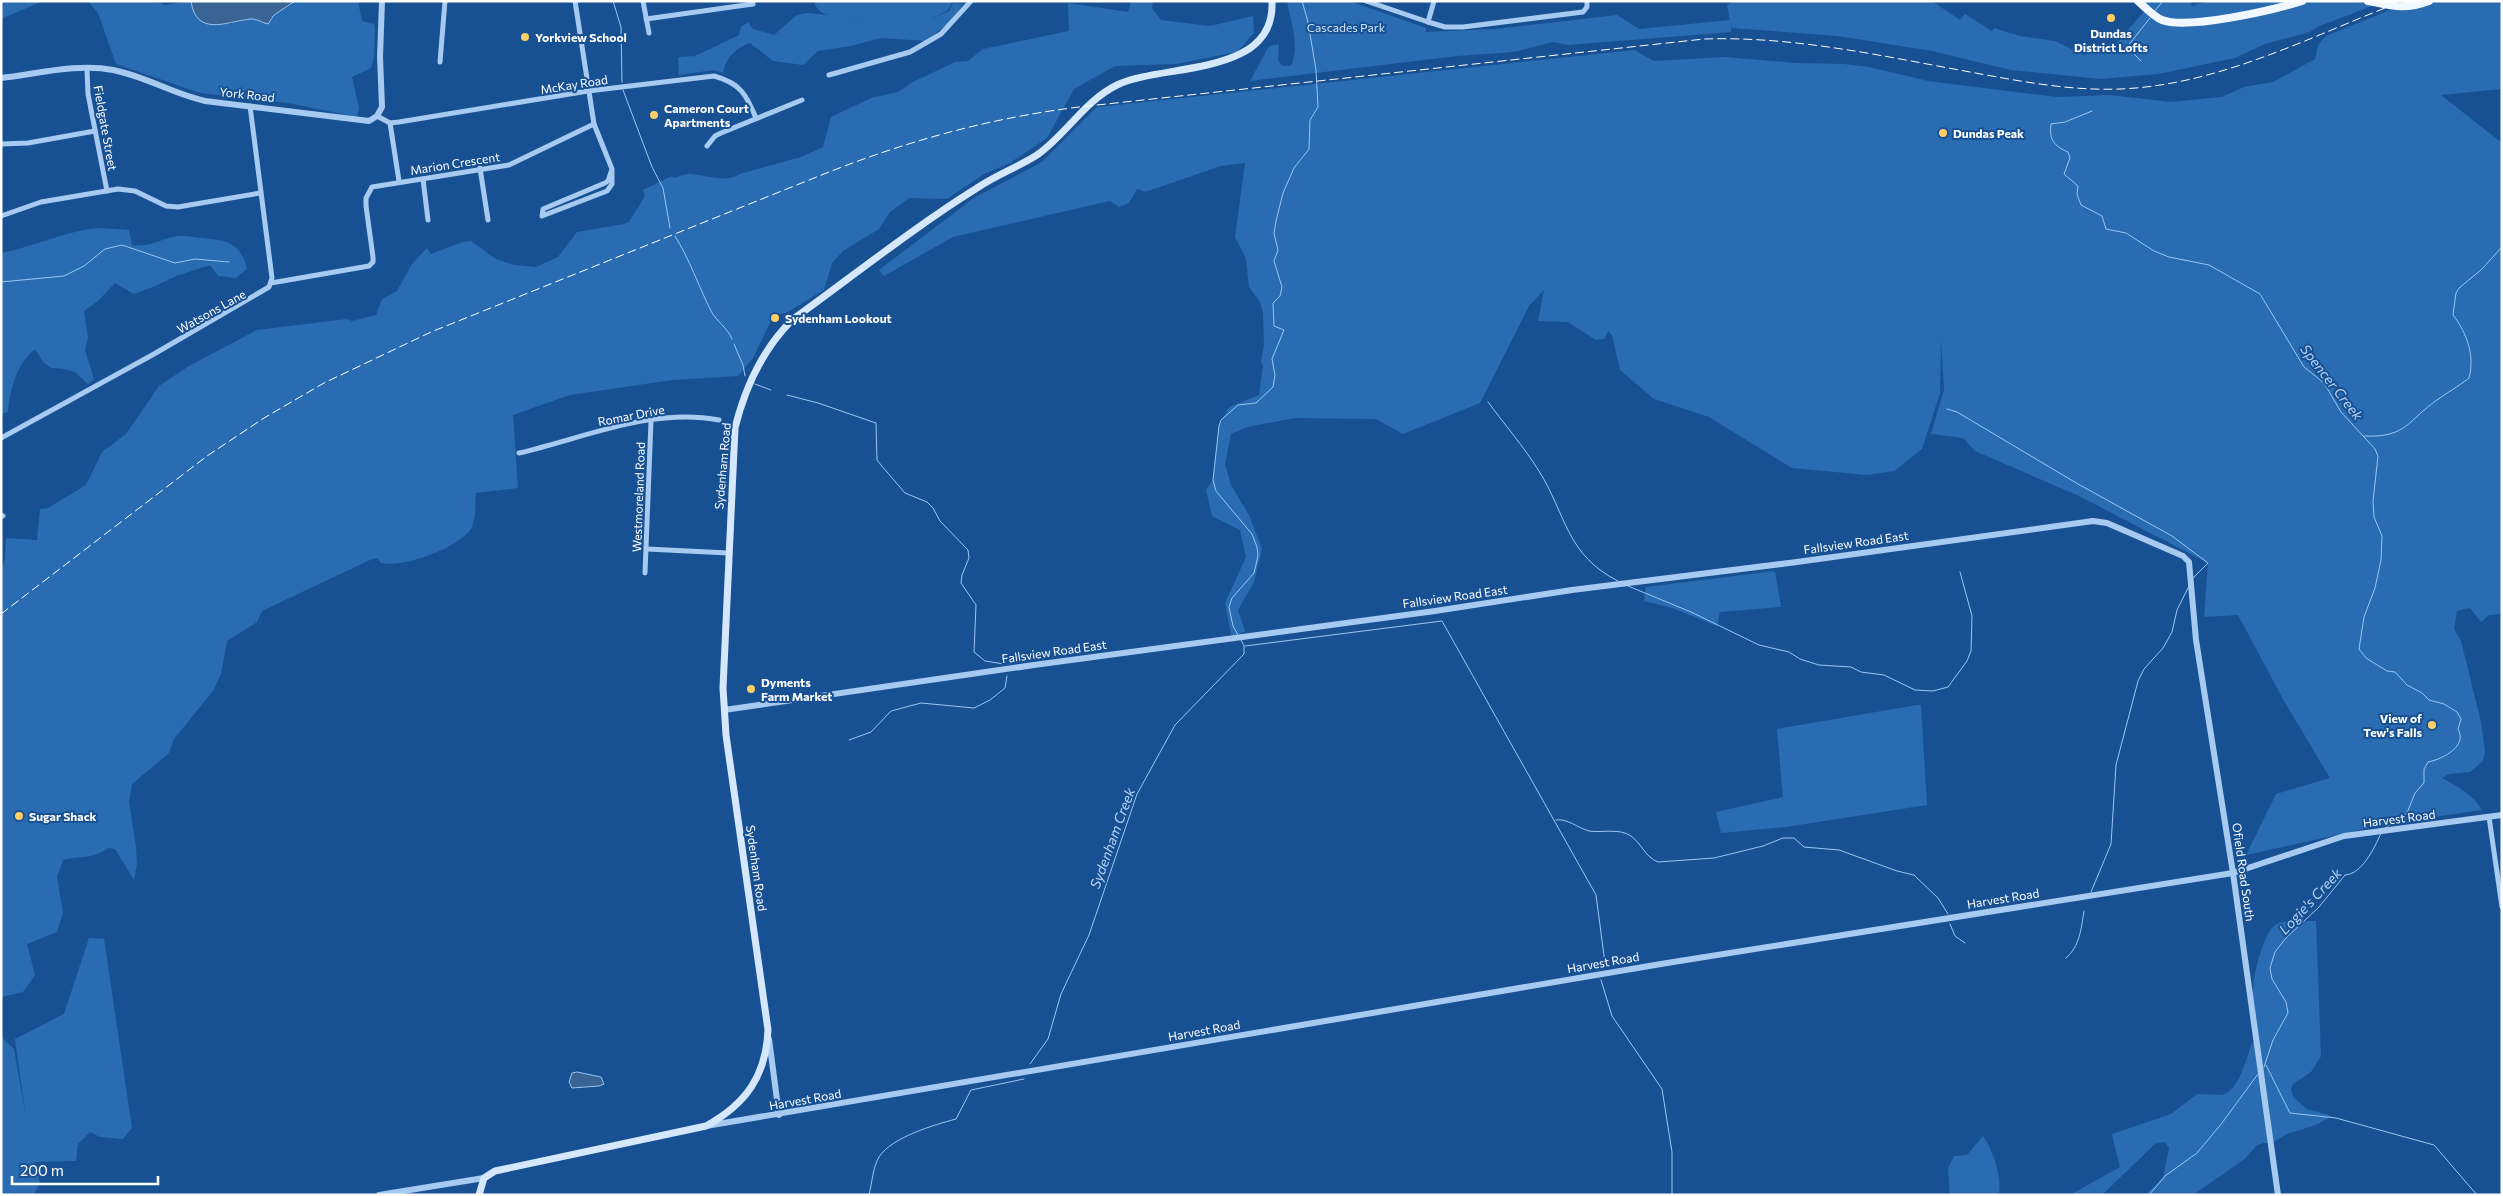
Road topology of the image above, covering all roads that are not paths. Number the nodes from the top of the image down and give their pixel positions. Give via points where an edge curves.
1 (382, 1) edge
2 (445, 1) edge
3 (575, 1) edge
4 (643, 1) edge
5 (971, 1) edge
6 (1272, 1) edge
7 (1366, 1) edge
8 (1434, 1) edge
9 (1587, 1) edge
10 (2138, 1) edge
11 (2302, 1) edge
12 (2368, 1) edge
13 (2429, 1) edge
14 (753, 4) dead end
15 (646, 19) junction
16 (1428, 22) junction
17 (649, 33) dead end
18 (440, 62) dead end
19 (87, 69) junction
20 (829, 75) dead end
21 (1, 78) edge
22 (588, 91) junction
23 (802, 100) dead end
24 (250, 106) junction
25 (377, 116) junction
26 (756, 118) junction
27 (390, 122) junction
28 (594, 124) junction
29 (95, 130) junction
30 (1, 144) edge
31 (707, 146) dead end
32 (480, 168) junction
33 (612, 169) junction
34 (423, 179) junction
35 (399, 181) junction
36 (107, 191) junction
37 (260, 193) junction
38 (1, 216) edge
39 (428, 220) dead end
40 (488, 220) dead end
41 (272, 283) junction
42 (719, 420) dead end
43 (651, 421) junction
44 (1, 438) edge
45 (519, 453) dead end
46 (647, 549) junction
47 (728, 553) junction
48 (2183, 556) joint
49 (645, 573) dead end
50 (724, 710) junction
51 (2502, 815) edge
52 (2489, 817) junction
53 (2233, 873) junction
54 (2502, 907) edge
55 (768, 1030) junction
56 (779, 1115) junction
57 (706, 1126) junction
58 (484, 1178) junction
59 (379, 1195) edge
60 (479, 1195) edge
61 (2278, 1195) edge

1 - 25 street via 382,107
2 - 18 street
3 - 22 street
4 - 15 street
5 - 20 street via 941,34 910,52
6 - 47 main road, Sydenham Road via 1270,20 1250,49 1232,59 1132,79 1104,92 1037,154 978,186 792,320 778,334 752,376 735,428
7 - 16 street
8 - 16 street
9 - 16 street via 1586,10 1463,27 1445,27
10 - 11 main road via 2155,16 2173,23 2269,11
12 - 13 main road via 2400,8
14 - 15 street
15 - 17 street
19 - 21 street, York Road
19 - 24 street, York Road via 125,73 190,98
19 - 29 street, Fieldgate Street
22 - 26 street, McKay Road via 714,76 729,80 740,88
22 - 27 street, McKay Road
22 - 28 street
23 - 26 street
24 - 25 street, York Road via 359,121
24 - 37 street
25 - 27 street
26 - 31 street via 715,136
27 - 35 street, Marion Crescent
28 - 32 street, Marion Crescent via 509,165
28 - 33 street
29 - 30 street via 28,144
29 - 36 street, Fieldgate Street
32 - 34 street, Marion Crescent
32 - 40 street
33 - 33 street via 608,181 543,209 542,216 607,192 612,184
34 - 35 street, Marion Crescent
34 - 39 street
35 - 41 street via 372,187 366,198 373,257 369,266
36 - 37 street via 129,189 166,206 178,207
36 - 38 street via 41,202
37 - 41 street
41 - 44 street, Watsons Lane via 254,298
42 - 43 street, Romar Drive via 685,415
43 - 45 street, Romar Drive via 611,427
43 - 46 street, Westmoreland Road
46 - 47 street
46 - 49 street, Westmoreland Road
47 - 50 main road, Sydenham Road via 722,688
48 - 50 street, Fallsview Road East via 2107,523 2093,521 1572,590
48 - 53 street, Ofield Road South via 2189,562 2196,640
50 - 55 main road, Sydenham Road
51 - 52 street, Harvest Road
52 - 53 street, Harvest Road via 2344,836
52 - 54 street
53 - 56 street, Harvest Road via 1676,961
53 - 61 street, Ofield Road South
55 - 56 street, Sydenham Road
55 - 57 main road, Sydenham Road via 764,1063 753,1086 734,1108
56 - 57 street, Harvest Road
57 - 58 main road, Sydenham Road via 507,1168
58 - 59 street
58 - 60 main road

